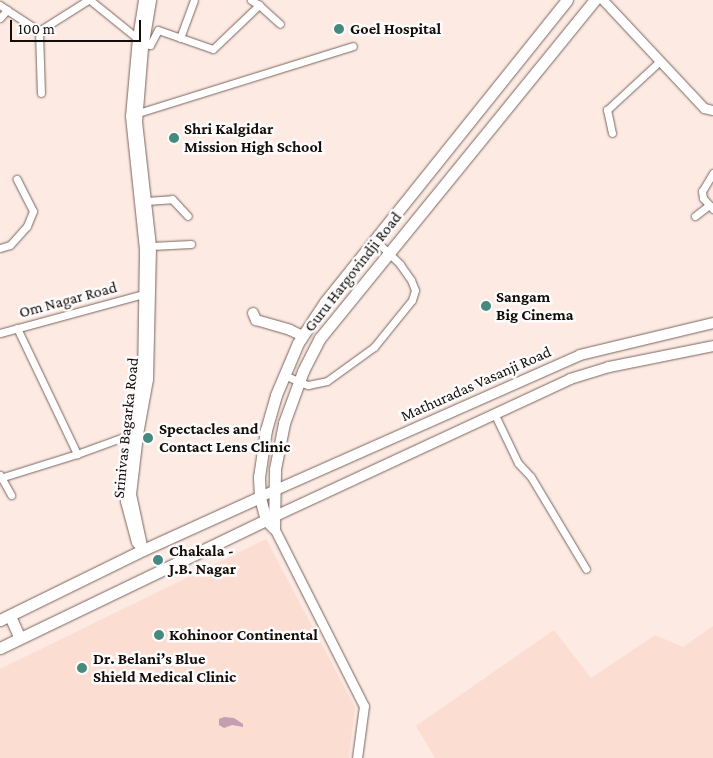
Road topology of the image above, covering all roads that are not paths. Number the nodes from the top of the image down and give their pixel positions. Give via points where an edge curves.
1 (89, 0) edge
2 (143, 0) edge
3 (151, 0) edge
4 (194, 0) edge
5 (251, 0) edge
6 (567, 0) edge
7 (596, 0) edge
8 (603, 0) edge
9 (0, 5) edge
10 (259, 5) junction
11 (7, 10) junction
12 (0, 18) edge
13 (280, 24) dead end
14 (39, 31) junction
15 (180, 38) junction
16 (140, 41) junction
17 (353, 46) dead end
18 (660, 61) junction
19 (41, 93) dead end
20 (713, 110) edge
21 (138, 113) junction
22 (612, 133) dead end
23 (713, 174) edge
24 (17, 179) dead end
25 (146, 201) junction
26 (711, 207) edge
27 (188, 216) dead end
28 (695, 216) dead end
29 (375, 240) junction
30 (191, 244) dead end
31 (151, 246) junction
32 (0, 248) edge
33 (388, 252) junction
34 (147, 293) junction
35 (253, 313) dead end
36 (713, 323) edge
37 (17, 328) junction
38 (0, 333) edge
39 (303, 336) junction
40 (713, 346) edge
41 (284, 375) junction
42 (299, 382) junction
43 (494, 413) junction
44 (132, 434) junction
45 (77, 454) junction
46 (0, 476) edge
47 (273, 491) junction
48 (11, 495) dead end
49 (260, 498) junction
50 (128, 503) junction
51 (272, 522) junction
52 (143, 550) junction
53 (586, 569) dead end
54 (5, 618) edge
55 (20, 638) junction
56 (0, 648) edge
57 (357, 758) edge

1 - 14 street
1 - 16 street
2 - 16 street
3 - 16 street, Srinivas Bagarka Road
4 - 15 street
5 - 10 street
6 - 29 main road, Guru Hargovindji Road
7 - 33 main road, Guru Hargovindji Road
8 - 18 street
9 - 11 street
10 - 13 street
10 - 15 street via 213,49
11 - 12 street
11 - 14 street
14 - 19 street
15 - 16 street via 158,30 150,44
16 - 21 street, Srinivas Bagarka Road
16 - 34 street, Srinivas Bagarka Road via 130,116
17 - 21 street
18 - 20 street via 704,108
18 - 22 street via 607,110
21 - 25 street, Srinivas Bagarka Road
23 - 26 street via 702,191 702,198
24 - 32 street via 33,211 27,226 10,245
25 - 27 street via 172,199
25 - 31 street, Srinivas Bagarka Road
26 - 28 street
29 - 33 street
29 - 39 main road, Guru Hargovindji Road via 325,302
30 - 31 street
31 - 34 street, Srinivas Bagarka Road
33 - 42 main road, Guru Hargovindji Road via 320,338
33 - 42 street via 411,280 415,290 412,300 374,347 351,366 328,381 308,385
34 - 37 street, Om Nagar Road
34 - 44 street, Srinivas Bagarka Road via 142,378
34 - 50 street, Srinivas Bagarka Road via 148,379
35 - 39 main road via 256,320
36 - 47 main road, Mathuradas Vasanji Road via 580,355
37 - 38 street, Om Nagar Road
37 - 45 street
39 - 41 main road, Guru Hargovindji Road
40 - 43 main road, Mathuradas Vasanji Road via 570,379
41 - 42 street
41 - 49 main road, Guru Hargovindji Road via 266,430 259,477
42 - 47 main road, Guru Hargovindji Road via 284,423
43 - 51 main road, Mathuradas Vasanji Road
43 - 53 street via 518,463 531,477
44 - 45 street
44 - 50 street, Srinivas Bagarka Road
45 - 46 street
46 - 48 street
47 - 49 main road, Mathuradas Vasanji Road
47 - 51 main road, Guru Hargovindji Road
49 - 51 main road, Guru Hargovindji Road
49 - 52 main road
50 - 52 street, Srinivas Bagarka Road via 136,542
51 - 55 main road
51 - 57 street via 364,706
52 - 54 main road
54 - 55 main road
55 - 56 main road

